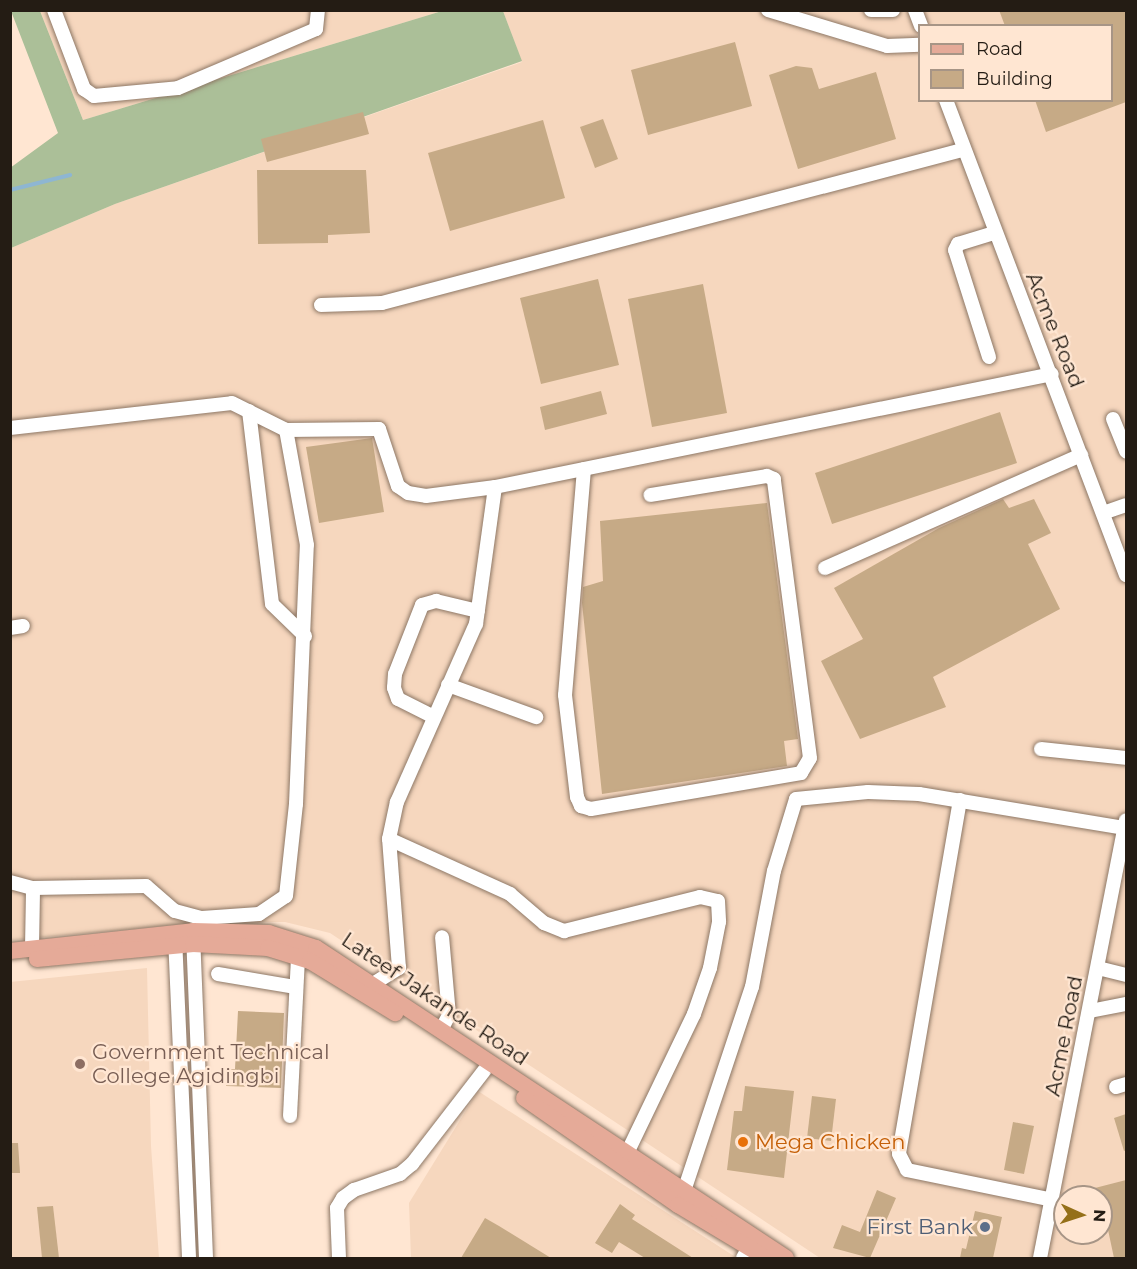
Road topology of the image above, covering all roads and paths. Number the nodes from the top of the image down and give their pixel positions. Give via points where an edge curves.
1 (54, 10) edge
2 (318, 10) edge
3 (768, 10) edge
4 (871, 10) edge
5 (893, 10) edge
6 (918, 45) edge
7 (947, 102) edge
8 (962, 150) junction
9 (994, 232) junction
10 (321, 305) dead end
11 (989, 357) dead end
12 (1052, 375) junction
13 (249, 411) junction
14 (1113, 419) dead end
15 (10, 428) edge
16 (286, 430) junction
17 (1126, 452) edge
18 (1081, 455) junction
19 (584, 469) junction
20 (495, 487) junction
21 (651, 495) dead end
22 (1126, 505) edge
23 (1103, 513) junction
24 (825, 568) dead end
25 (1126, 571) edge
26 (478, 611) junction
27 (304, 636) junction
28 (448, 685) junction
29 (434, 717) junction
30 (536, 717) dead end
31 (1041, 749) dead end
32 (1126, 758) edge
33 (960, 800) junction
34 (1126, 824) edge
35 (389, 839) junction
36 (10, 882) edge
37 (33, 888) junction
38 (442, 937) dead end
39 (193, 938) junction
40 (175, 939) junction
41 (32, 948) junction
42 (10, 951) edge
43 (298, 956) junction
44 (10, 962) edge
45 (1098, 968) junction
46 (218, 974) dead end
47 (1126, 975) edge
48 (373, 984) junction
49 (296, 987) junction
50 (1126, 1004) edge
51 (1090, 1011) junction
52 (441, 1030) junction
53 (484, 1071) junction
54 (290, 1116) dead end
55 (183, 1130) junction
56 (201, 1130) junction
57 (627, 1153) junction
58 (1056, 1185) edge
59 (684, 1191) junction
60 (1053, 1200) joint
61 (746, 1253) edge
62 (189, 1258) edge
63 (206, 1258) edge
64 (339, 1258) edge
65 (766, 1258) edge
66 (786, 1258) edge
67 (1040, 1258) edge

1 - 2 street via 84,89 94,96 178,88 316,29
3 - 6 street via 887,46
4 - 5 street
7 - 8 street, Acme Road
8 - 9 street, Acme Road
8 - 10 street via 382,303
9 - 11 street via 958,244 955,250
9 - 12 street, Acme Road
12 - 18 street, Acme Road
12 - 19 street
13 - 15 street via 232,403 209,403
13 - 16 street
13 - 27 street via 272,604
14 - 17 street
16 - 20 street via 379,429 398,486 408,493 426,496
16 - 27 street via 307,545
18 - 23 street, Acme Road
18 - 24 street
19 - 20 street
19 - 21 street via 565,695 577,797 581,806 591,809 801,773 810,758 774,479 767,476
20 - 26 street
22 - 23 street
23 - 25 street, Acme Road
26 - 28 street
26 - 29 street via 436,601 422,604 395,674 394,688 398,699
27 - 37 street via 296,804 286,896 278,904 259,914 202,918 175,910 146,886
28 - 29 street
28 - 30 street
29 - 35 street via 397,802
31 - 32 street
33 - 34 street
33 - 59 street via 868,792 796,799 774,871 752,987
33 - 60 street via 899,1154 907,1170
34 - 45 street, Acme Road
35 - 48 street via 400,961 394,974
35 - 57 street via 510,894 544,923 564,931 700,897 718,901 719,922 710,968 694,1014
36 - 37 street
37 - 41 street
38 - 52 street via 449,1016
39 - 40 main road, Lateef Jakande Road
39 - 43 main road, Lateef Jakande Road
39 - 48 main road, Lateef Jakande Road via 284,936 316,948
39 - 56 street
40 - 41 main road, Lateef Jakande Road
40 - 44 main road, Lateef Jakande Road
40 - 55 street
41 - 42 main road, Lateef Jakande Road
43 - 49 street
43 - 53 main road, Lateef Jakande Road via 356,987
45 - 47 street
45 - 51 street, Acme Road
46 - 49 street
48 - 52 main road, Lateef Jakande Road
49 - 54 street
50 - 51 street
51 - 58 street, Acme Road
52 - 57 main road, Lateef Jakande Road
53 - 61 main road, Lateef Jakande Road
53 - 64 street via 412,1164 400,1174 343,1198 337,1208
55 - 56 street
55 - 62 street
56 - 63 street
57 - 59 main road, Lateef Jakande Road
59 - 66 main road, Lateef Jakande Road
60 - 67 street, Acme Road
61 - 65 main road, Lateef Jakande Road

